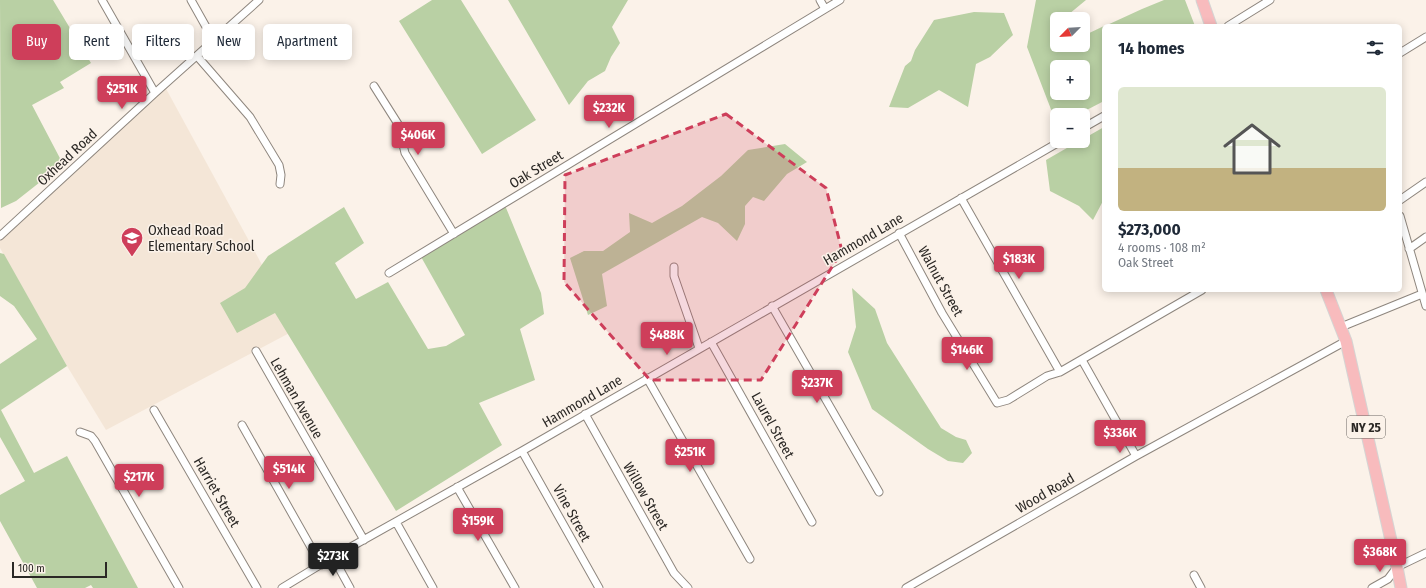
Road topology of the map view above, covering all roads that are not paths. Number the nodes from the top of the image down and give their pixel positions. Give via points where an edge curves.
1 (102, 0) edge
2 (191, 0) edge
3 (259, 0) edge
4 (820, 0) edge
5 (840, 0) edge
6 (1202, 0) edge
7 (1270, 0) edge
8 (825, 9) junction
9 (204, 24) edge
10 (233, 24) edge
11 (1210, 24) edge
12 (1231, 24) edge
13 (1426, 37) edge
14 (1402, 51) edge
15 (202, 52) edge
16 (197, 56) junction
17 (374, 86) dead end
18 (155, 93) junction
19 (1102, 117) edge
20 (1090, 124) edge
21 (1050, 147) edge
22 (1426, 182) edge
23 (280, 184) dead end
24 (961, 198) junction
25 (1402, 199) edge
26 (1402, 223) edge
27 (899, 233) junction
28 (454, 234) junction
29 (0, 236) edge
30 (1426, 237) edge
31 (1409, 248) junction
32 (674, 267) dead end
33 (389, 274) dead end
34 (1199, 292) edge
35 (1327, 292) edge
36 (1422, 294) junction
37 (772, 306) junction
38 (1426, 306) edge
39 (1341, 327) junction
40 (1346, 341) junction
41 (710, 342) junction
42 (699, 348) junction
43 (256, 351) dead end
44 (1082, 360) junction
45 (1060, 372) junction
46 (647, 378) junction
47 (154, 410) dead end
48 (584, 414) junction
49 (242, 425) dead end
50 (80, 432) dead end
51 (522, 451) junction
52 (1136, 456) junction
53 (457, 487) junction
54 (879, 492) dead end
55 (396, 522) junction
56 (812, 522) dead end
57 (364, 540) junction
58 (1426, 553) edge
59 (333, 558) junction
60 (750, 559) dead end
61 (321, 565) junction
62 (1397, 567) junction
63 (1194, 575) dead end
64 (179, 588) edge
65 (257, 588) edge
66 (282, 588) edge
67 (350, 588) edge
68 (433, 588) edge
69 (515, 588) edge
70 (600, 588) edge
71 (688, 588) edge
72 (906, 588) edge
73 (1201, 588) edge
74 (1372, 588) edge
75 (1401, 588) edge

1 - 18 street
2 - 9 street
3 - 10 street, Oxhead Road
4 - 8 street
5 - 8 street, Oak Street
6 - 11 main road
7 - 12 street
8 - 28 street, Oak Street
13 - 14 street
15 - 16 street, Oxhead Road
16 - 18 street, Oxhead Road
16 - 23 street via 250,117 279,166
17 - 28 street via 398,124 405,153
18 - 29 street, Oxhead Road
19 - 20 street
21 - 24 street, Hammond Lane
22 - 25 street
24 - 27 street, Hammond Lane
24 - 45 street
26 - 31 street
27 - 37 street, Hammond Lane
27 - 45 street, Walnut Street via 942,313 997,403 1008,400 1047,376
28 - 33 street, Oak Street
30 - 31 street
31 - 36 street
32 - 42 street via 674,276
34 - 44 street, Walnut Street
35 - 39 main road, NY 25
36 - 38 street
36 - 39 street
37 - 41 street, Hammond Lane
37 - 54 street
39 - 40 main road, NY 25
40 - 52 street, Wood Road
40 - 62 main road, NY 25
41 - 42 street, Hammond Lane
41 - 56 street, Laurel Street
42 - 46 street, Hammond Lane
43 - 57 street, Lehman Avenue
44 - 45 street, Walnut Street
44 - 52 street
46 - 48 street, Hammond Lane
46 - 60 street
47 - 65 street, Harriet Street
48 - 51 street, Hammond Lane
48 - 71 street, Willow Street via 674,573
49 - 61 street
50 - 64 street via 96,441
51 - 53 street, Hammond Lane
51 - 70 street, Vine Street
52 - 72 street, Wood Road
53 - 55 street, Hammond Lane
53 - 69 street
55 - 57 street, Hammond Lane
55 - 68 street
57 - 59 street, Hammond Lane
58 - 62 street
59 - 61 street, Hammond Lane
59 - 67 street
61 - 66 street, Hammond Lane
62 - 74 street via 1388,579
62 - 75 main road, NY 25
63 - 73 street

